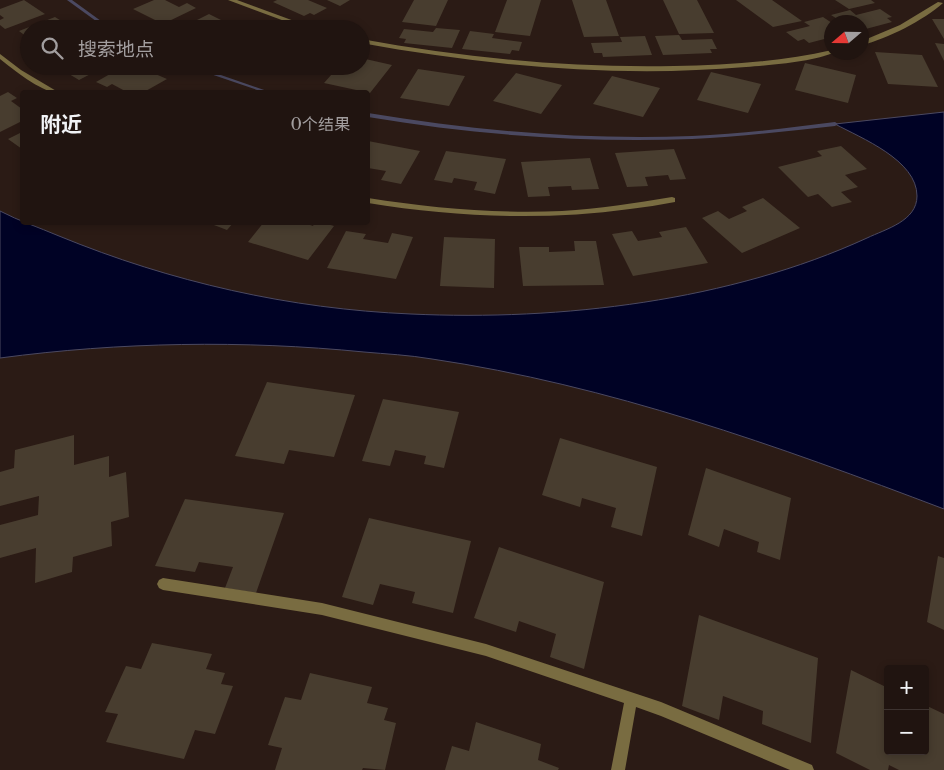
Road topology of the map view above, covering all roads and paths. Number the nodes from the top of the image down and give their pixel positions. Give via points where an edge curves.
1 (231, 0) edge
2 (931, 0) edge
3 (942, 3) edge
4 (288, 20) edge
5 (869, 40) edge
6 (370, 43) edge
7 (824, 53) edge
8 (0, 56) edge
9 (20, 72) edge
10 (26, 75) edge
11 (52, 90) edge
12 (672, 200) dead end
13 (370, 202) edge
14 (163, 584) dead end
15 (631, 699) junction
16 (618, 770) edge
17 (807, 770) edge

1 - 4 lane
2 - 3 lane
3 - 5 lane via 919,19
6 - 7 lane via 494,63 643,70 767,63
8 - 9 lane
10 - 11 lane
12 - 13 lane via 548,214 419,209
14 - 15 lane via 322,609 486,650
15 - 16 lane
15 - 17 lane

